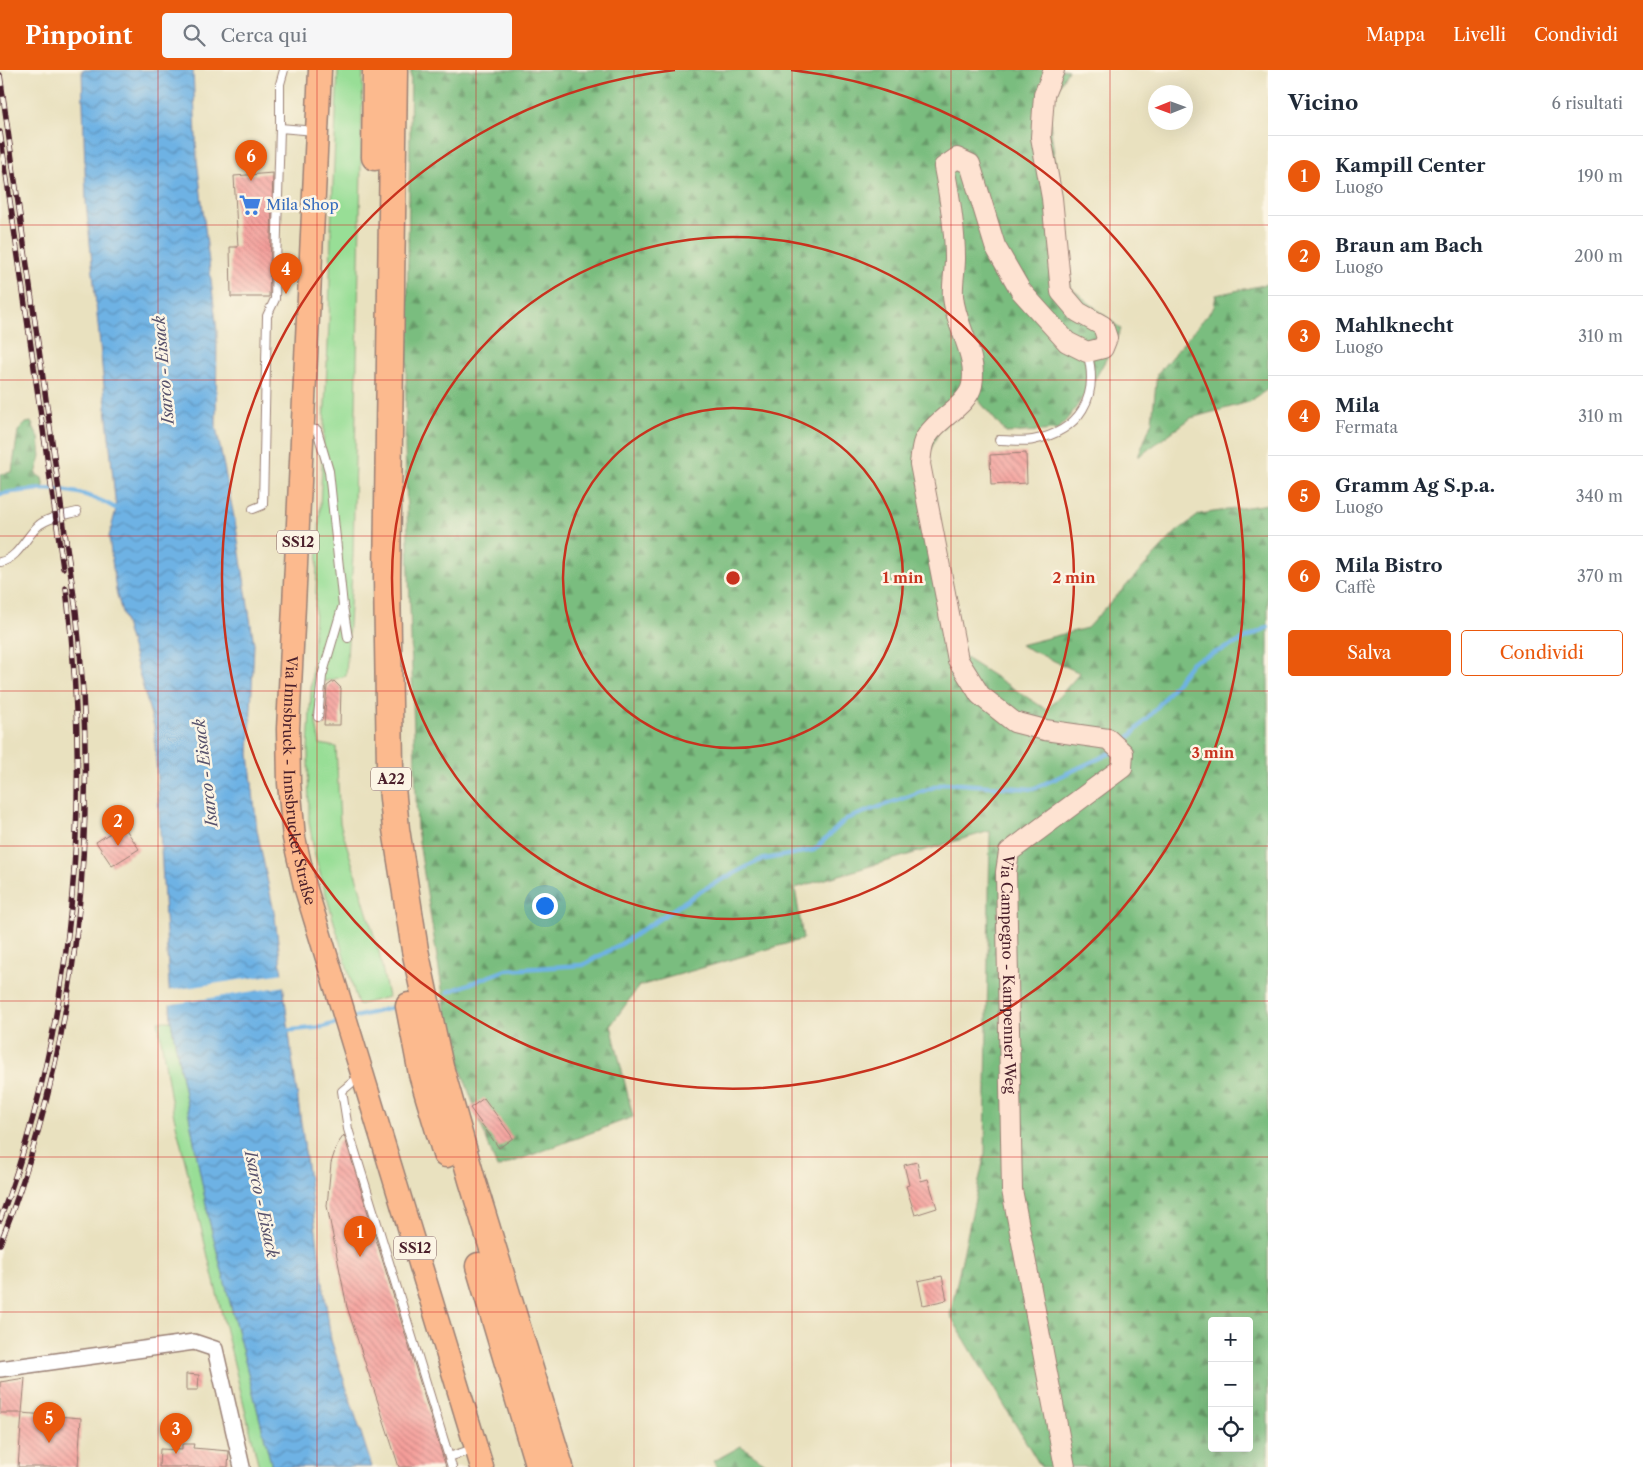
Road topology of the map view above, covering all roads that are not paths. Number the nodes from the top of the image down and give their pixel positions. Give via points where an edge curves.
1 (284, 70) edge
2 (320, 70) edge
3 (376, 70) edge
4 (394, 70) edge
5 (1054, 70) edge
6 (280, 128) junction
7 (318, 131) junction
8 (1087, 352) junction
9 (304, 429) junction
10 (999, 440) dead end
11 (253, 509) dead end
12 (77, 512) dead end
13 (0, 562) edge
14 (343, 606) junction
15 (348, 638) dead end
16 (318, 717) dead end
17 (361, 1074) junction
18 (0, 1369) edge
19 (449, 1457) junction
20 (479, 1458) edge
21 (242, 1467) edge
22 (452, 1467) edge
23 (539, 1467) edge
24 (560, 1467) edge
25 (1064, 1467) edge

1 - 6 lane via 280,84
2 - 7 main road, Via Innsbruck - Innsbrucker Straße / SS12
3 - 23 highway, A22 via 371,578 374,772 394,927 422,1074
4 - 24 highway, A22 via 387,578 390,767 396,829 415,950 440,1067
5 - 8 street via 1044,95 1040,137 1052,198 1061,292 1078,312 1103,326 1107,338 1104,348
6 - 7 lane
6 - 11 lane via 275,299 268,316 263,505
7 - 9 main road, Via Innsbruck - Innsbrucker Straße / SS12
8 - 10 lane via 1092,370 1087,400 1078,419 1059,432 1032,440
8 - 25 street, Via Campegno - Kampenner Weg via 1067,342 1021,291 995,246 970,164 956,158 944,168 953,217 953,297 972,362 972,386 959,406 936,423 923,443 920,464 958,660 980,695 1014,722 1108,739 1123,753 1122,768 1009,852 1006,872 1012,1190
9 - 14 lane via 317,430 329,472
9 - 17 main road, Via Innsbruck - Innsbrucker Straße / SS12 via 288,729 289,783 294,838 303,876
12 - 13 lane via 39,525 14,555
14 - 15 lane
14 - 16 lane via 322,676
17 - 19 lane via 342,1091 348,1129
17 - 20 main road, Via Innsbruck - Innsbrucker Straße / SS12
18 - 21 street via 194,1342 215,1349
19 - 20 lane
19 - 22 lane

